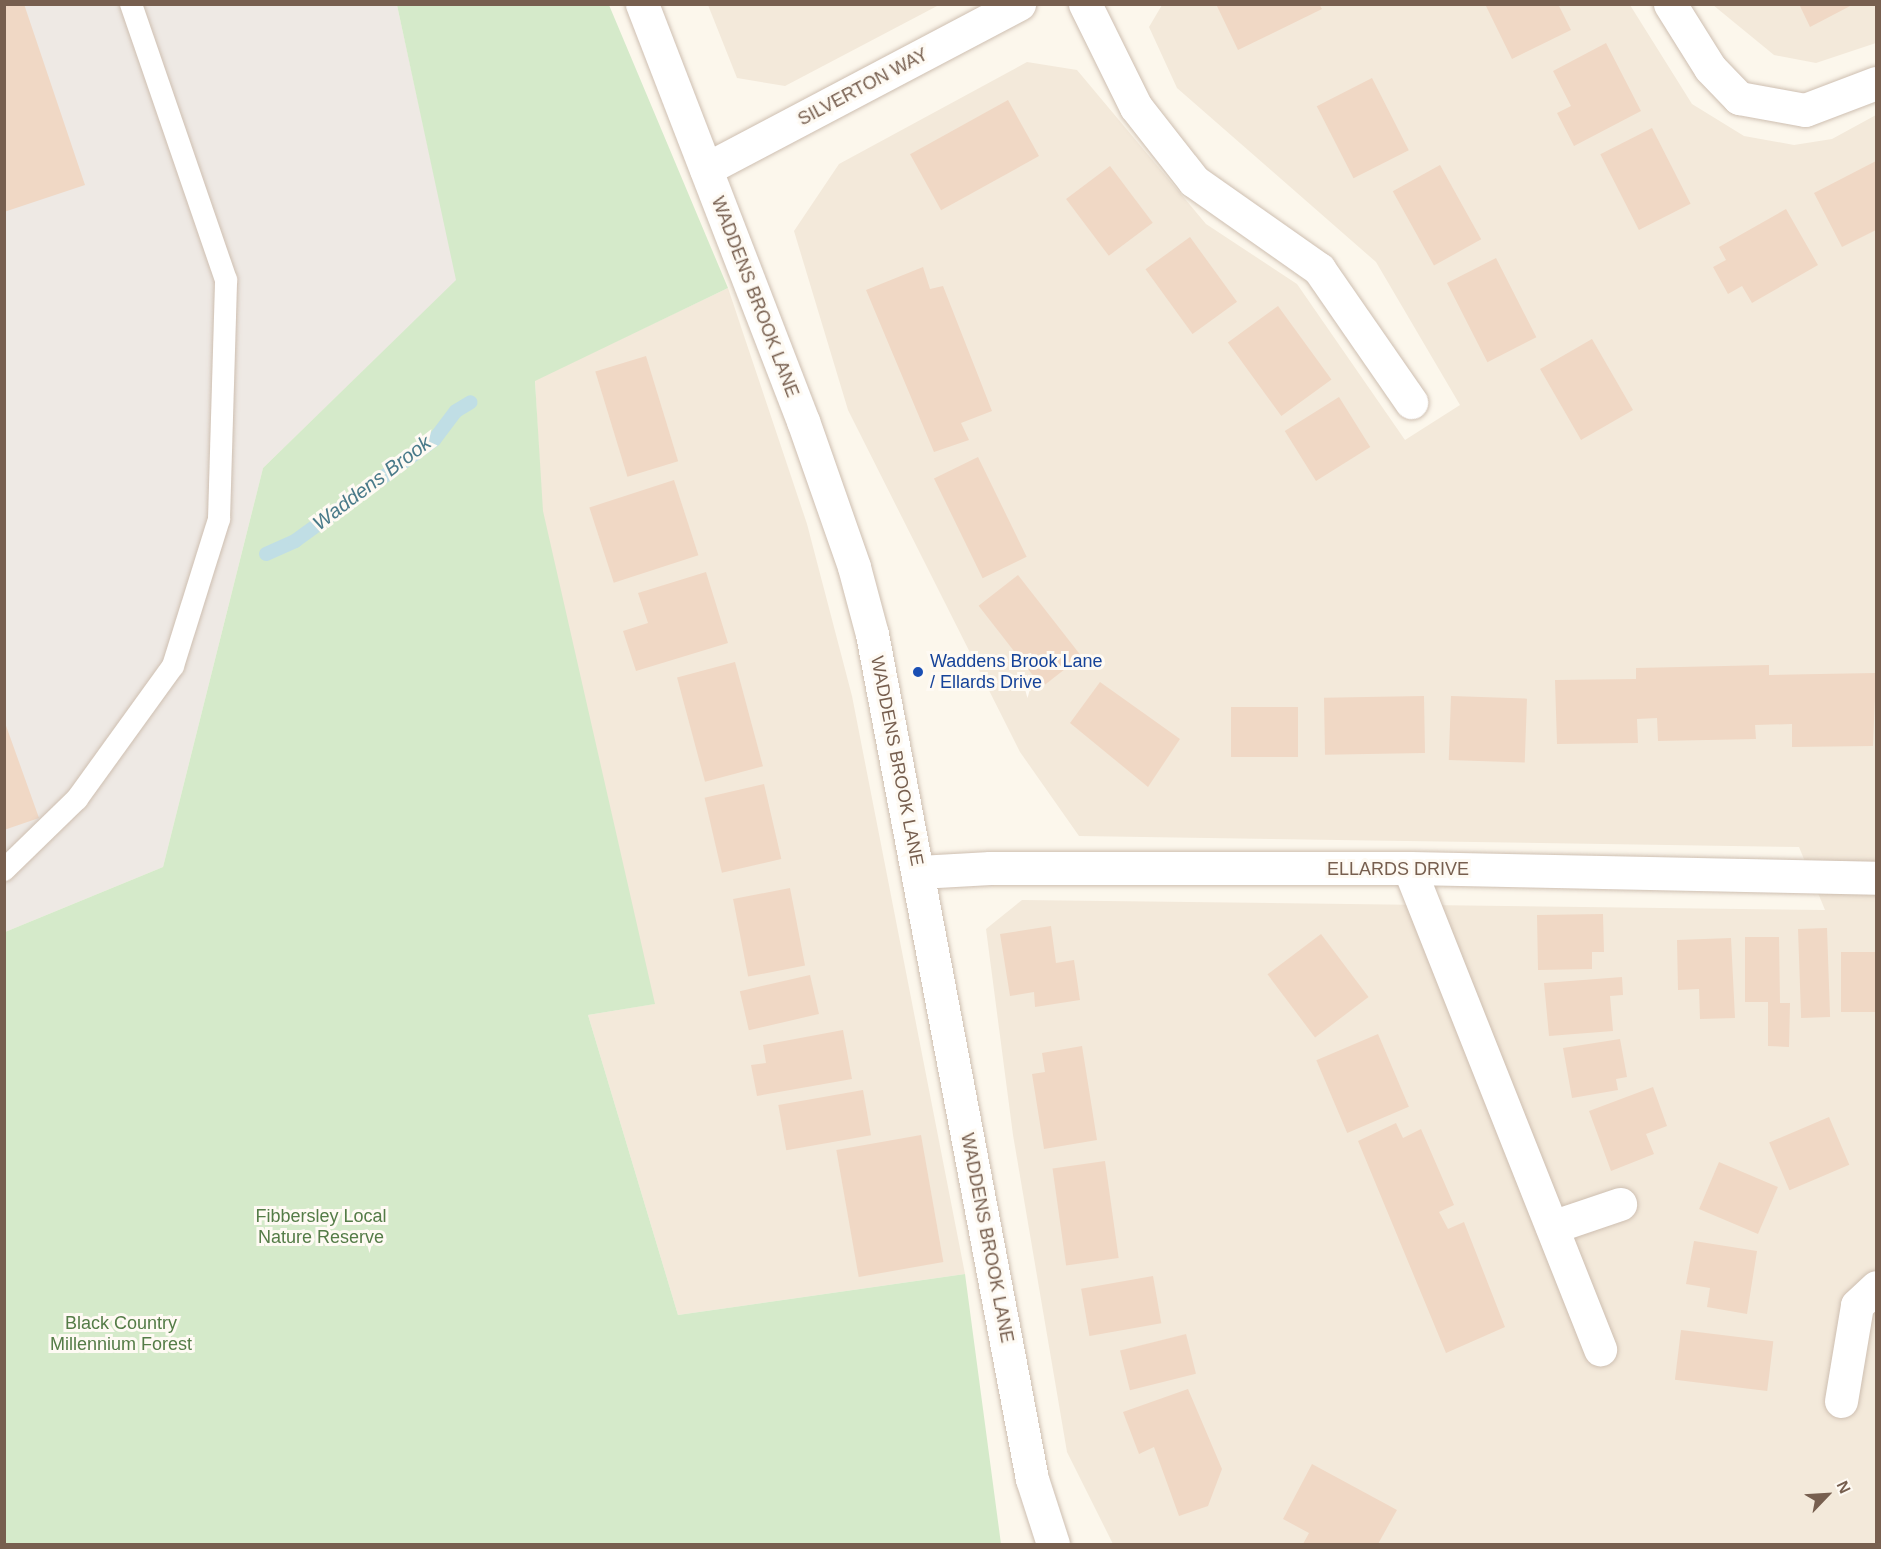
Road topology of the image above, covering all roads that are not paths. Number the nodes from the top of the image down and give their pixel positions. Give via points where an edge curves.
1 (130, 4) edge
2 (642, 4) edge
3 (1019, 4) edge
4 (1085, 4) edge
5 (1670, 4) edge
6 (1876, 83) edge
7 (706, 169) junction
8 (1411, 402) dead end
9 (1409, 868) junction
10 (4, 870) edge
11 (919, 872) junction
12 (1876, 878) edge
13 (1620, 1204) dead end
14 (1552, 1227) junction
15 (1876, 1287) edge
16 (1600, 1348) dead end
17 (1841, 1401) dead end
18 (1053, 1545) edge

1 - 10 lane via 226,279 219,519 173,666 77,799
2 - 7 street, WADDENS BROOK LANE
3 - 7 street, SILVERTON WAY
4 - 8 street via 1136,107 1194,181 1319,269
5 - 6 street via 1710,68 1739,98 1804,110
7 - 11 street, WADDENS BROOK LANE via 803,421 854,567 872,634
9 - 11 street, ELLARDS DRIVE via 990,868
9 - 12 street, ELLARDS DRIVE
9 - 14 street
11 - 18 street, WADDENS BROOK LANE via 1032,1479
13 - 14 street
14 - 16 street
15 - 17 street via 1857,1305

